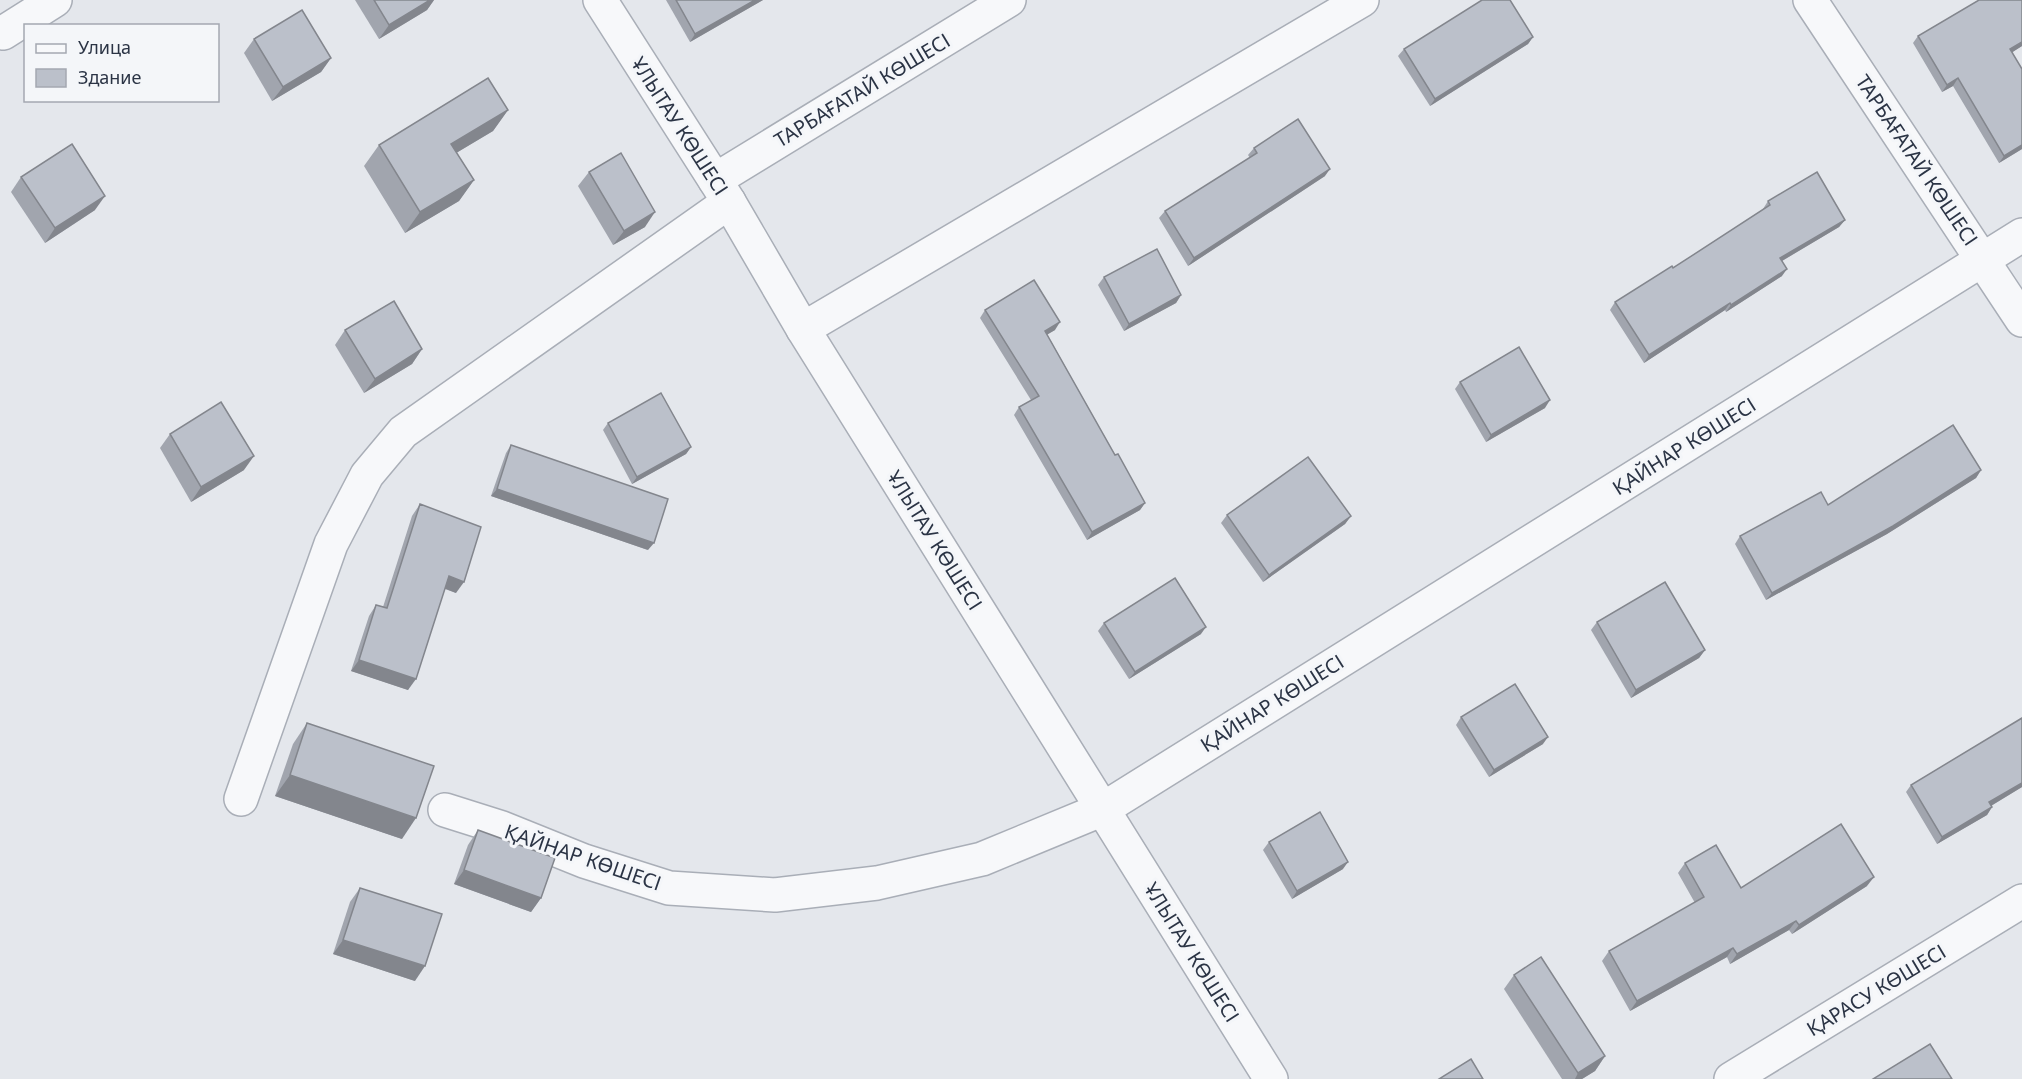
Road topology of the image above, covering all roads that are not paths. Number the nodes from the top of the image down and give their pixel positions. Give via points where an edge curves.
1 (55, 0) edge
2 (600, 0) edge
3 (1009, 0) edge
4 (1362, 0) edge
5 (1810, 0) edge
6 (3, 33) dead end
7 (722, 191) junction
8 (2022, 235) edge
9 (1983, 259) junction
10 (2022, 320) edge
11 (803, 329) junction
12 (241, 799) dead end
13 (1103, 809) junction
14 (445, 810) dead end
15 (2022, 901) edge
16 (1271, 1079) edge
17 (1731, 1079) edge

1 - 6 street
2 - 7 street, ҰЛЫТАУ КӨШЕСІ
3 - 7 street, ТАРБАҒАТАЙ КӨШЕСІ
4 - 11 street
5 - 9 street, ТАРБАҒАТАЙ КӨШЕСІ
7 - 11 street, ҰЛЫТАУ КӨШЕСІ
7 - 12 street, ТАРБАҒАТАЙ КӨШЕСІ via 403,432 367,475 331,544
8 - 9 street, ҚАЙНАР КӨШЕСІ
9 - 10 street, ТАРБАҒАТАЙ КӨШЕСІ
9 - 13 street, ҚАЙНАР КӨШЕСІ
11 - 13 street, ҰЛЫТАУ КӨШЕСІ
13 - 14 street, ҚАЙНАР КӨШЕСІ via 982,859 877,883 775,895 669,888
13 - 16 street, ҰЛЫТАУ КӨШЕСІ
15 - 17 street, ҚАРАСУ КӨШЕСІ

